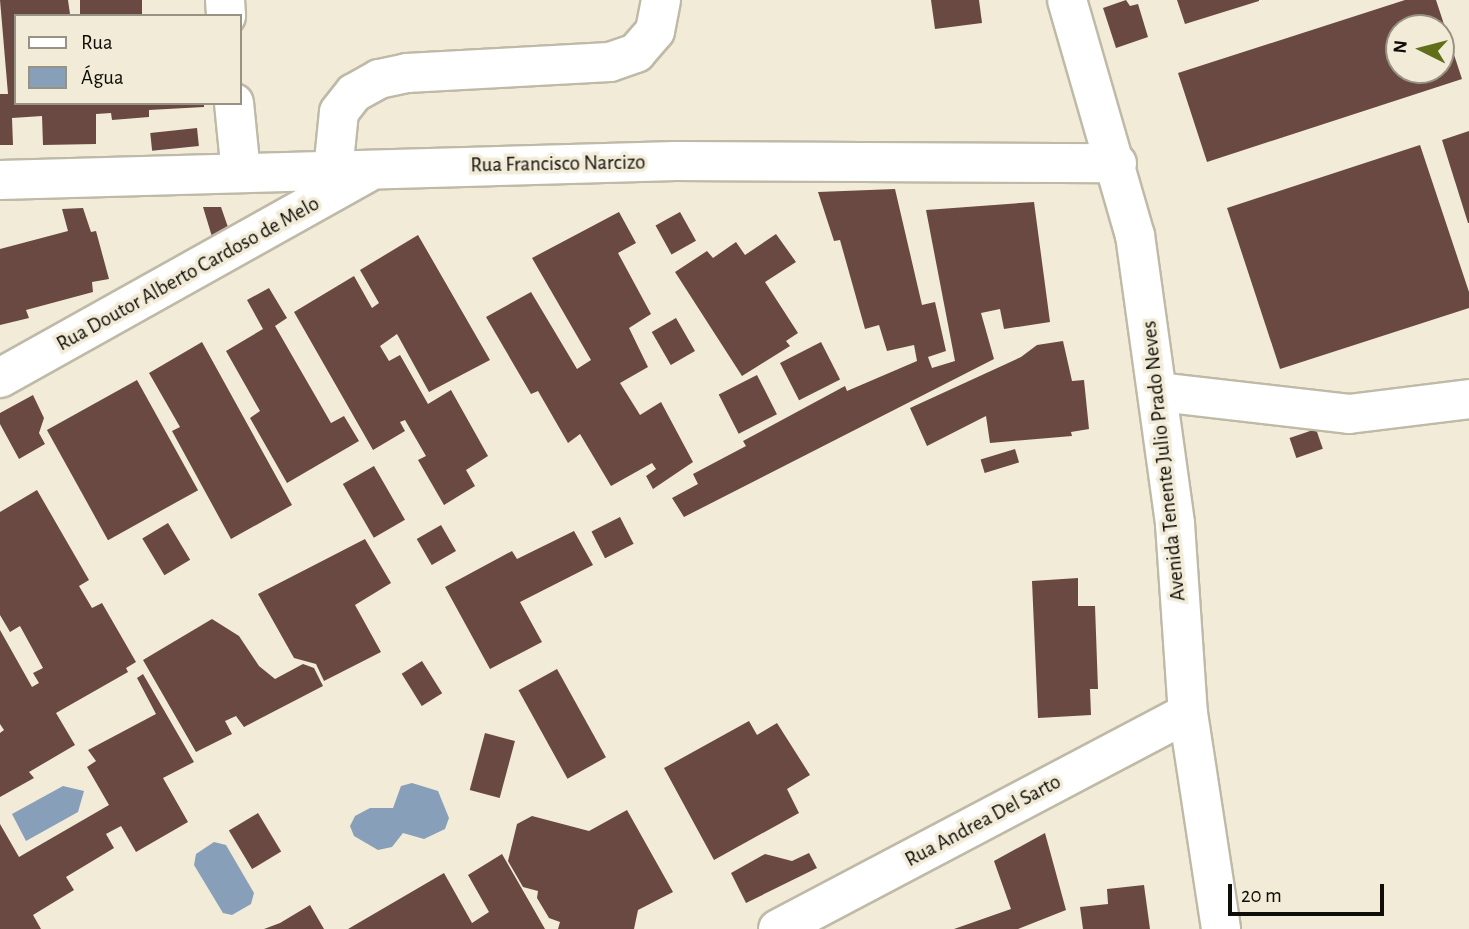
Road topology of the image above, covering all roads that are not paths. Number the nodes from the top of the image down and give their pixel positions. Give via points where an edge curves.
1 (661, 0) edge
2 (1067, 0) edge
3 (234, 105) edge
4 (1117, 163) junction
5 (375, 169) junction
6 (333, 171) junction
7 (241, 173) junction
8 (0, 180) edge
9 (0, 377) edge
10 (1159, 392) junction
11 (1464, 403) edge
12 (1188, 713) junction
13 (778, 929) edge
14 (1222, 929) edge

1 - 6 street via 655,31 636,53 610,62 407,73 379,79 354,93 339,112
2 - 4 street, Avenida Tenente Julio Prado Neves
3 - 7 street
4 - 5 street, Rua Francisco Narcizo via 676,161
4 - 10 street, Avenida Tenente Julio Prado Neves via 1135,235
5 - 6 street, Rua Francisco Narcizo
5 - 9 street, Rua Doutor Alberto Cardoso de Melo
6 - 7 street, Rua Francisco Narcizo
7 - 8 street, Rua Francisco Narcizo
10 - 11 street via 1349,414
10 - 12 street, Avenida Tenente Julio Prado Neves via 1175,524
12 - 13 street, Rua Andrea Del Sarto
12 - 14 street, Avenida Tenente Julio Prado Neves

